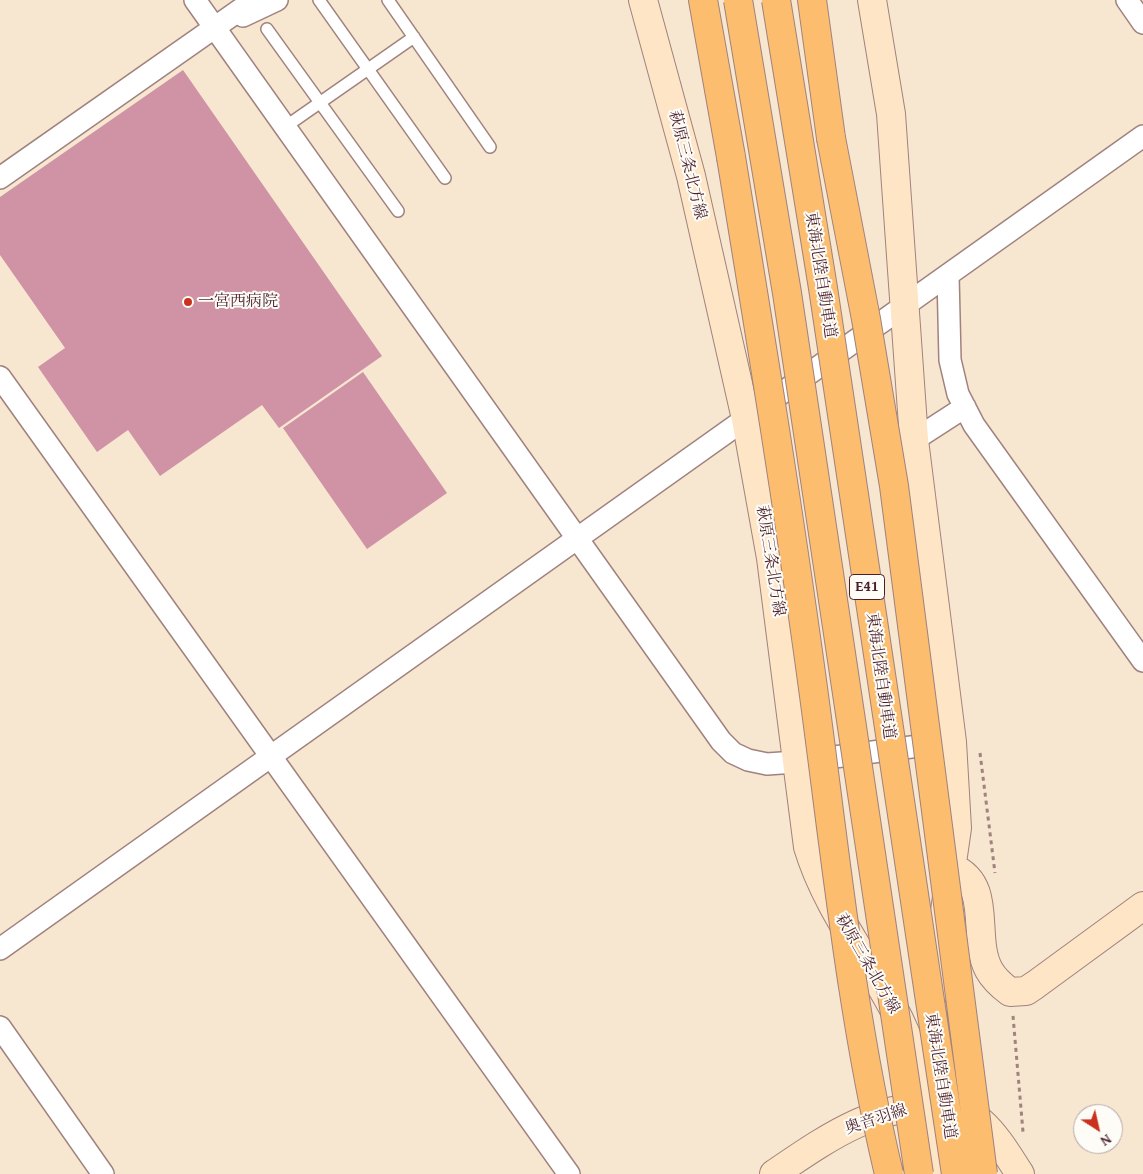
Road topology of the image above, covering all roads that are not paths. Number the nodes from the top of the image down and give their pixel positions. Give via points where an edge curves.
1 (194, 0) edge
2 (246, 0) edge
3 (254, 0) edge
4 (277, 0) edge
5 (319, 0) edge
6 (388, 0) edge
7 (643, 0) edge
8 (703, 0) edge
9 (738, 0) edge
10 (776, 0) edge
11 (812, 0) edge
12 (872, 0) edge
13 (1127, 0) edge
14 (1143, 23) edge
15 (215, 29) junction
16 (267, 29) dead end
17 (414, 37) junction
18 (368, 69) junction
19 (320, 103) junction
20 (285, 127) junction
21 (1143, 136) edge
22 (490, 147) dead end
23 (0, 178) edge
24 (445, 178) dead end
25 (398, 211) dead end
26 (948, 275) junction
27 (904, 306) junction
28 (0, 377) edge
29 (965, 407) junction
30 (746, 419) junction
31 (914, 440) junction
32 (578, 536) junction
33 (1143, 661) edge
34 (952, 742) junction
35 (270, 757) junction
36 (796, 762) junction
37 (953, 868) junction
38 (1143, 906) edge
39 (0, 949) edge
40 (0, 1027) edge
41 (927, 1106) junction
42 (103, 1174) edge
43 (569, 1174) edge
44 (774, 1174) edge
45 (889, 1174) edge
46 (919, 1174) edge
47 (939, 1174) edge
48 (956, 1174) edge
49 (983, 1174) edge
50 (1020, 1174) edge

1 - 15 street
2 - 15 street
3 - 15 street
4 - 15 street
5 - 18 lane
6 - 17 lane
7 - 30 main road, 萩原三条北方線 via 691,176
8 - 45 highway, bridge via 732,156 792,527 841,904
9 - 46 highway, E41, bridge via 795,342
10 - 48 highway, 東海北陸自動車道 / E41, bridge via 826,308
11 - 49 highway, bridge via 831,138 894,486
12 - 27 main road, 萩原三条北方線 via 891,114
13 - 14 street
15 - 20 street
15 - 23 street
16 - 19 lane
17 - 18 lane
17 - 22 lane
18 - 19 lane
18 - 24 lane
19 - 20 lane
19 - 25 lane
20 - 32 street
21 - 26 street
26 - 27 street
26 - 29 street via 950,360 958,394
27 - 30 street
27 - 31 main road, 萩原三条北方線
28 - 35 street
29 - 31 street
29 - 33 street via 974,425
30 - 32 street
30 - 36 main road, 萩原三条北方線 via 771,558
31 - 34 main road, 萩原三条北方線
32 - 35 street
32 - 36 street via 733,753 767,764
34 - 36 street
34 - 37 main road, 萩原三条北方線 via 957,828
35 - 39 street
35 - 43 street
36 - 41 main road, 萩原三条北方線 via 808,847 817,876 899,1019 917,1065
37 - 38 main road via 964,873 976,890 988,968 997,982 1010,992 1026,991 1035,986
37 - 41 main road, 萩原三条北方線 via 940,934 927,1039
40 - 42 street
41 - 44 main road, 奥音羽線 via 861,1122 828,1137
41 - 47 main road, 萩原三条北方線
41 - 50 main road, 奥音羽線 via 960,1111 980,1122

